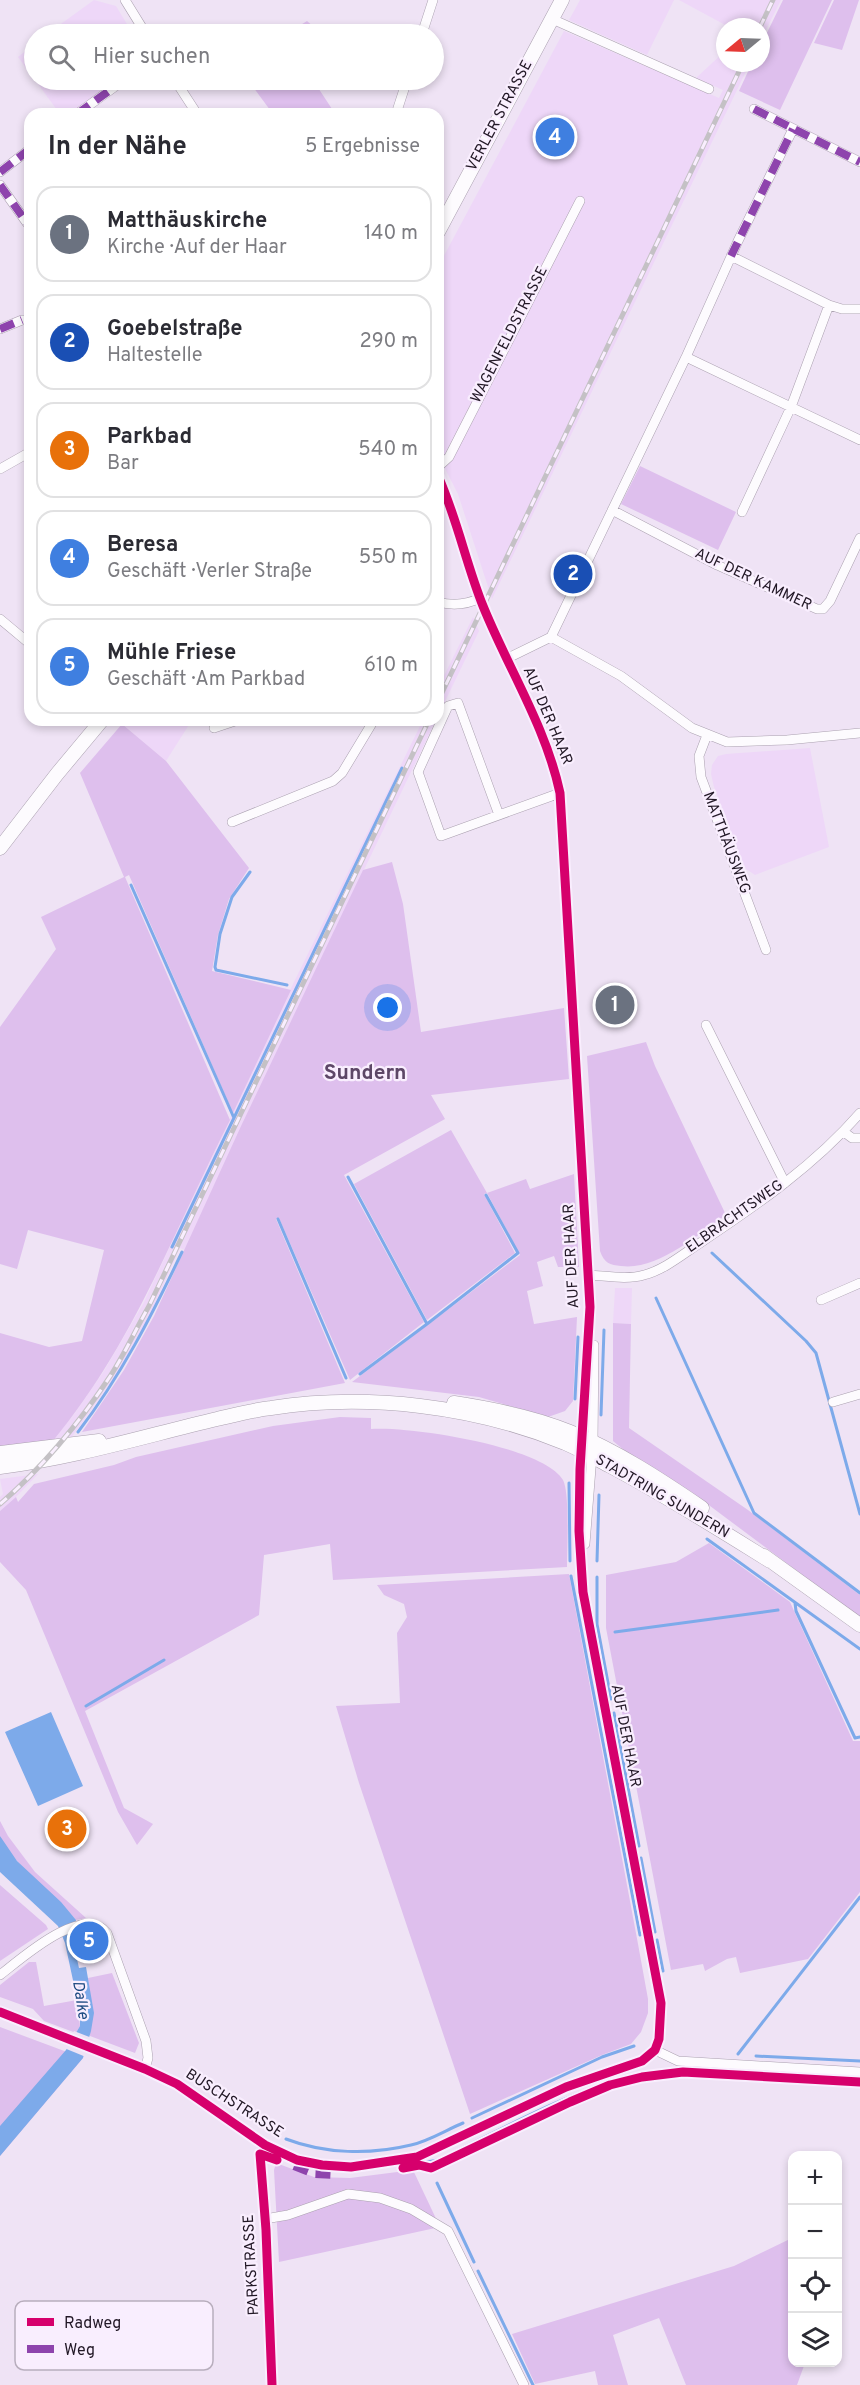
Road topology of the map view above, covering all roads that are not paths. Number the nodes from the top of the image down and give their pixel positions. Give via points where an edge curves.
1 (125, 0) edge
2 (433, 0) edge
3 (562, 0) edge
4 (552, 19) junction
5 (140, 24) edge
6 (425, 24) edge
7 (709, 89) dead end
8 (110, 90) edge
9 (181, 90) edge
10 (404, 90) edge
11 (85, 108) edge
12 (193, 108) edge
13 (398, 108) edge
14 (754, 109) dead end
15 (793, 129) junction
16 (24, 154) edge
17 (859, 157) edge
18 (0, 172) edge
19 (0, 185) edge
20 (580, 201) dead end
21 (24, 219) edge
22 (444, 221) edge
23 (731, 256) junction
24 (829, 305) junction
25 (860, 309) edge
26 (22, 320) dead end
27 (0, 329) edge
28 (686, 357) junction
29 (791, 407) junction
30 (860, 440) edge
31 (24, 455) edge
32 (444, 462) edge
33 (0, 469) edge
34 (444, 493) edge
35 (612, 510) junction
36 (741, 512) dead end
37 (860, 538) edge
38 (856, 559) edge
39 (480, 598) junction
40 (444, 604) edge
41 (0, 619) edge
42 (551, 637) junction
43 (24, 639) edge
44 (506, 659) junction
45 (444, 715) edge
46 (97, 726) edge
47 (220, 726) edge
48 (370, 726) edge
49 (439, 726) edge
50 (214, 728) dead end
51 (860, 733) edge
52 (707, 735) junction
53 (560, 793) junction
54 (499, 815) junction
55 (232, 822) dead end
56 (0, 848) edge
57 (766, 950) dead end
58 (706, 1025) dead end
59 (860, 1113) edge
60 (844, 1132) junction
61 (860, 1138) edge
62 (785, 1183) junction
63 (589, 1275) junction
64 (860, 1283) edge
65 (821, 1300) dead end
66 (860, 1394) edge
67 (833, 1402) dead end
68 (163, 1432) junction
69 (587, 1447) junction
70 (0, 1453) edge
71 (0, 1467) edge
72 (860, 1625) edge
73 (0, 1975) edge
74 (0, 2012) edge
75 (655, 2050) junction
76 (145, 2069) junction
77 (860, 2072) edge
78 (265, 2145) junction
79 (265, 2219) junction
80 (272, 2385) edge
81 (524, 2385) edge

1 - 5 street
2 - 6 street
3 - 4 main road, VERLER STRASSE
4 - 7 street
4 - 22 main road, VERLER STRASSE
8 - 11 street
9 - 12 street
10 - 13 street
14 - 15 street
15 - 17 street
15 - 23 street
16 - 18 street
19 - 21 street
20 - 32 street, WAGENFELDSTRASSE
23 - 24 street
23 - 28 street
24 - 25 street
24 - 29 street
26 - 27 street
28 - 29 street
28 - 35 street
29 - 30 street
29 - 36 street
31 - 33 street
34 - 39 street, AUF DER HAAR
35 - 38 street, AUF DER KAMMER via 717,565 817,609 823,609 830,601
35 - 42 street
37 - 38 street, AUF DER KAMMER
39 - 40 street via 464,604
39 - 44 street, AUF DER HAAR
41 - 43 street
42 - 44 street
42 - 52 street via 621,676
44 - 53 street, AUF DER HAAR via 555,769
45 - 54 street via 448,706 458,703
46 - 56 main road
47 - 50 street
48 - 55 street via 333,781
49 - 54 street via 418,772 441,836
51 - 52 street via 757,741 727,741
52 - 57 street, MATTHÄUSWEG via 699,756 700,777
53 - 54 street
53 - 63 street, AUF DER HAAR
58 - 62 street
59 - 60 street, ELBRACHTSWEG
60 - 61 street
60 - 62 street, ELBRACHTSWEG
62 - 63 street, ELBRACHTSWEG via 657,1269 628,1277
63 - 69 street, AUF DER HAAR via 595,1349
64 - 65 street
66 - 67 street
68 - 69 main road, STADTRING SUNDERN via 271,1407 376,1402 452,1411
68 - 70 main road, STADTRING SUNDERN
68 - 71 main road, STADTRING SUNDERN via 82,1454
69 - 72 main road, STADTRING SUNDERN via 770,1561
69 - 75 street, AUF DER HAAR via 579,1531 587,1620 661,2003
73 - 76 street via 58,1932 95,1923 102,1927 146,2041
74 - 76 street, BUSCHSTRASSE
75 - 77 street via 686,2062
75 - 78 street, BUSCHSTRASSE via 642,2061 566,2087 417,2157 351,2167 322,2165 297,2160
76 - 78 street, BUSCHSTRASSE via 177,2084
78 - 79 street, PARKSTRASSE via 260,2154
79 - 80 street, PARKSTRASSE
79 - 81 street via 348,2194 380,2198 411,2209 448,2231

